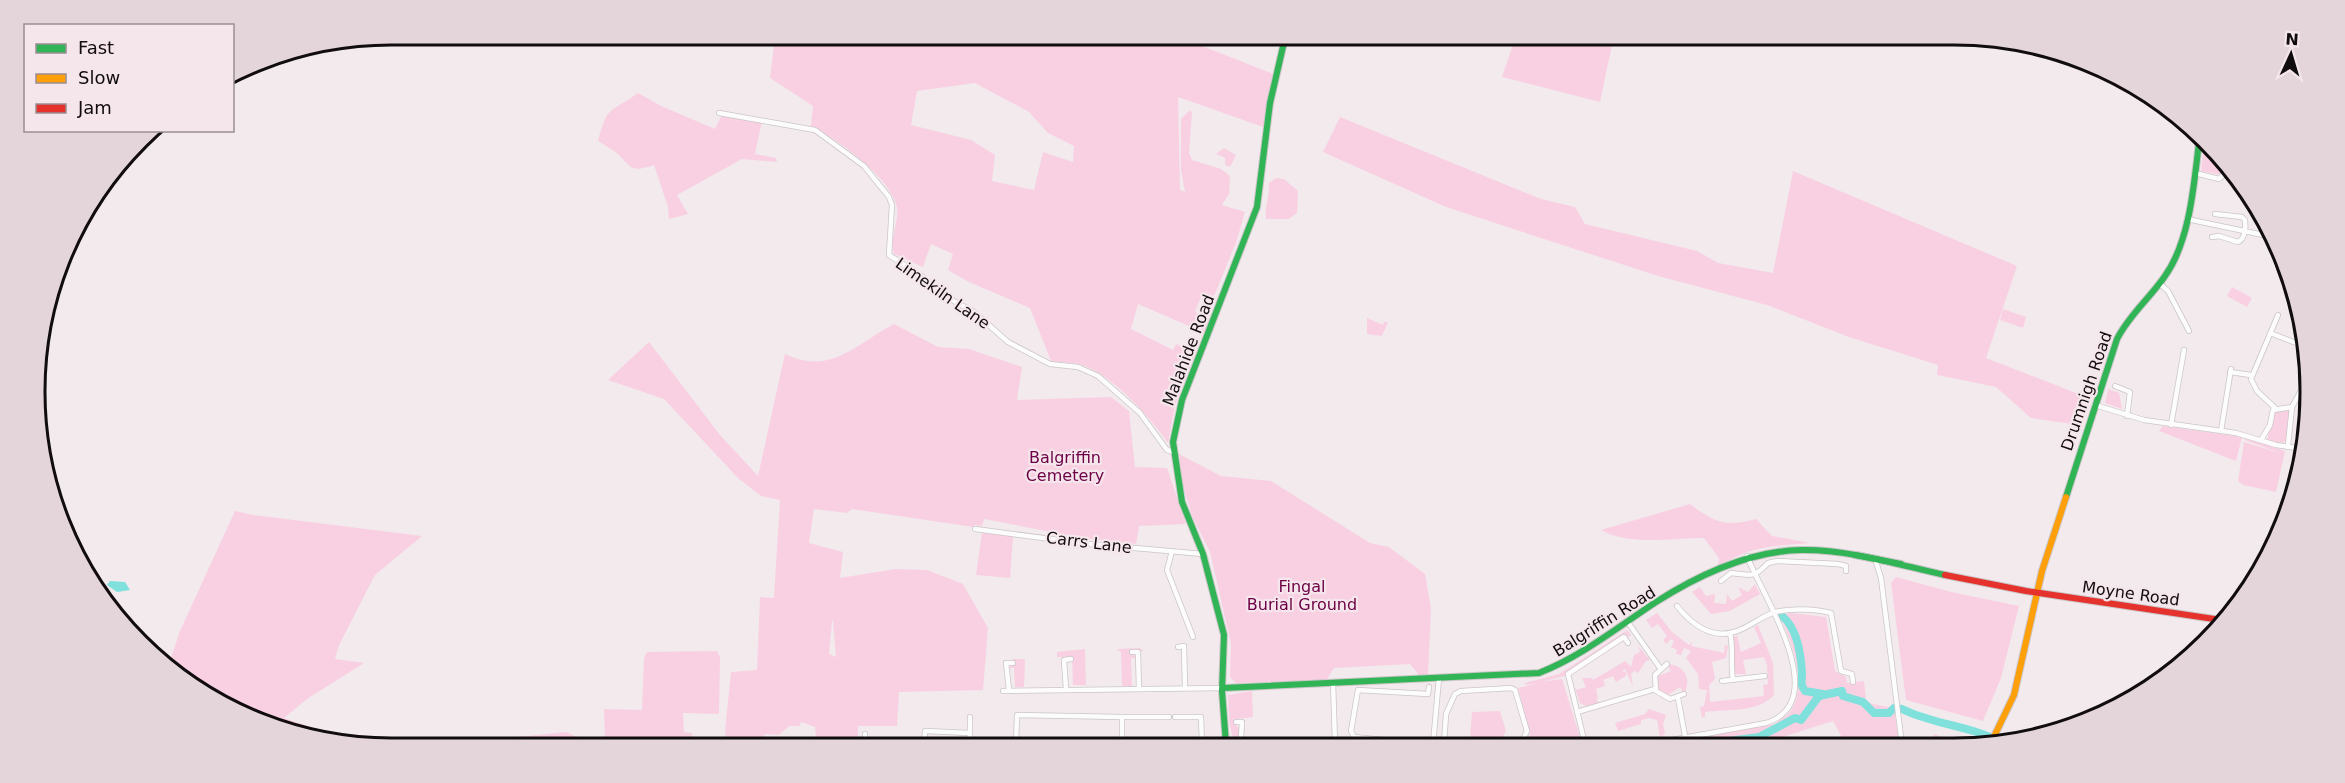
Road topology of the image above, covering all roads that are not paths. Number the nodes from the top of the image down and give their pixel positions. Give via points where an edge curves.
1 (1283, 45) edge
2 (719, 112) dead end
3 (2199, 146) edge
4 (2195, 173) junction
5 (2223, 175) edge
6 (2215, 214) dead end
7 (2187, 219) junction
8 (2245, 230) junction
9 (2262, 234) edge
10 (2212, 237) dead end
11 (2160, 284) junction
12 (2278, 315) dead end
13 (2189, 331) dead end
14 (2270, 333) junction
15 (2296, 343) edge
16 (2184, 349) dead end
17 (2251, 375) junction
18 (2115, 386) dead end
19 (2300, 392) edge
20 (2095, 405) junction
21 (2292, 407) junction
22 (2274, 408) junction
23 (2127, 416) junction
24 (2171, 425) junction
25 (2222, 431) junction
26 (2261, 440) junction
27 (2288, 445) junction
28 (2295, 447) edge
29 (1173, 452) junction
30 (975, 529) dead end
31 (1172, 551) junction
32 (1203, 554) junction
33 (1845, 555) junction
34 (1747, 556) junction
35 (1876, 562) junction
36 (1913, 568) junction
37 (1846, 571) dead end
38 (1755, 574) junction
39 (1721, 581) dead end
40 (2037, 593) junction
41 (1677, 606) dead end
42 (1774, 613) junction
43 (2215, 619) edge
44 (1627, 621) junction
45 (1730, 633) junction
46 (1192, 637) dead end
47 (1628, 643) dead end
48 (1178, 647) dead end
49 (1132, 652) dead end
50 (1071, 659) dead end
51 (1013, 663) dead end
52 (1667, 664) dead end
53 (1660, 668) junction
54 (1765, 676) dead end
55 (1438, 678) junction
56 (1733, 680) junction
57 (1722, 681) dead end
58 (1333, 682) junction
59 (1853, 682) dead end
60 (1185, 687) junction
61 (1429, 687) dead end
62 (1222, 688) junction
63 (1066, 689) junction
64 (1139, 689) junction
65 (1655, 689) junction
66 (1684, 694) dead end
67 (1678, 698) junction
68 (1577, 712) junction
69 (970, 717) dead end
70 (1122, 717) junction
71 (1236, 722) dead end
72 (970, 733) junction
73 (865, 734) dead end
74 (1995, 735) edge
75 (1685, 736) junction
76 (865, 738) edge
77 (924, 738) edge
78 (970, 738) edge
79 (1016, 738) edge
80 (1122, 738) edge
81 (1202, 738) edge
82 (1226, 738) edge
83 (1241, 738) edge
84 (1335, 738) edge
85 (1364, 738) edge
86 (1433, 738) edge
87 (1444, 738) edge
88 (1524, 738) edge
89 (1584, 738) edge
90 (1676, 738) edge
91 (1901, 738) edge

1 - 29 main road, Malahide Road via 1270,103 1257,207 1182,400
2 - 29 street, Limekiln Lane via 815,130 855,159 874,177 892,205 889,255 974,312 1008,342 1050,364 1078,367 1098,375 1140,413 1167,450
3 - 4 main road, Drumnigh Road
4 - 5 street via 2219,179
4 - 7 main road, Drumnigh Road
6 - 8 street via 2242,217
7 - 8 street
7 - 11 main road, Drumnigh Road via 2178,250
8 - 9 street
8 - 10 street via 2238,242
11 - 13 street via 2168,291
11 - 20 main road, Drumnigh Road via 2123,327
12 - 14 street
14 - 15 street
14 - 17 street
16 - 24 street
17 - 22 street via 2252,384
17 - 25 street via 2231,370
18 - 23 street via 2130,392
19 - 21 street
20 - 23 street
20 - 40 main road, Drumnigh Road
21 - 22 street
21 - 27 street
22 - 26 street via 2268,432
23 - 24 street
24 - 25 street
25 - 26 street
26 - 27 street
27 - 28 street
29 - 32 main road, Malahide Road via 1182,502
30 - 31 street, Carrs Lane
31 - 32 street, Carrs Lane
31 - 46 street via 1167,570
32 - 62 main road, Malahide Road via 1224,635
33 - 34 main road, Balgriffin Road via 1803,549
33 - 35 main road, Balgriffin Road
33 - 36 main road, Balgriffin Road via 1885,559
34 - 38 street
34 - 44 main road, Balgriffin Road via 1717,568
35 - 36 main road, Balgriffin Road
35 - 91 street
36 - 40 main road, Moyne Road
37 - 38 street via 1846,566 1838,564 1790,560 1768,563
38 - 39 street via 1748,577 1731,573
38 - 42 street
40 - 43 main road, Moyne Road
40 - 74 main road, Drumnigh Road via 2019,679
41 - 45 street via 1704,630
42 - 45 street
42 - 59 street via 1798,609 1831,613 1841,671 1852,674
42 - 75 street via 1793,666 1792,696 1785,713 1766,723
44 - 53 street
44 - 55 main road, Balgriffin Road via 1563,664 1539,674
45 - 56 street via 1734,647 1730,658
47 - 68 street via 1624,637 1568,674
48 - 60 street via 1184,646
49 - 64 street via 1138,652
50 - 63 street via 1064,660
51 - 63 street via 1006,663 1006,690
52 - 53 street
53 - 65 street via 1653,680
54 - 56 street
55 - 58 main road, Balgriffin Road
55 - 86 street
56 - 57 street
58 - 62 main road, Balgriffin Road
58 - 84 street
60 - 62 street
60 - 64 street
61 - 85 street via 1428,694 1358,690 1351,731 1354,737
62 - 82 main road, Malahide Road
63 - 64 street
65 - 67 street via 1664,698
65 - 68 street
66 - 67 street
67 - 75 street
68 - 89 street
69 - 72 street
70 - 79 street via 1017,715
70 - 80 street
70 - 81 street via 1201,717
71 - 83 street via 1242,722
72 - 77 street via 925,731
72 - 78 street
73 - 76 street
75 - 90 street
87 - 88 street via 1446,714 1455,694 1511,688 1515,690 1527,731

